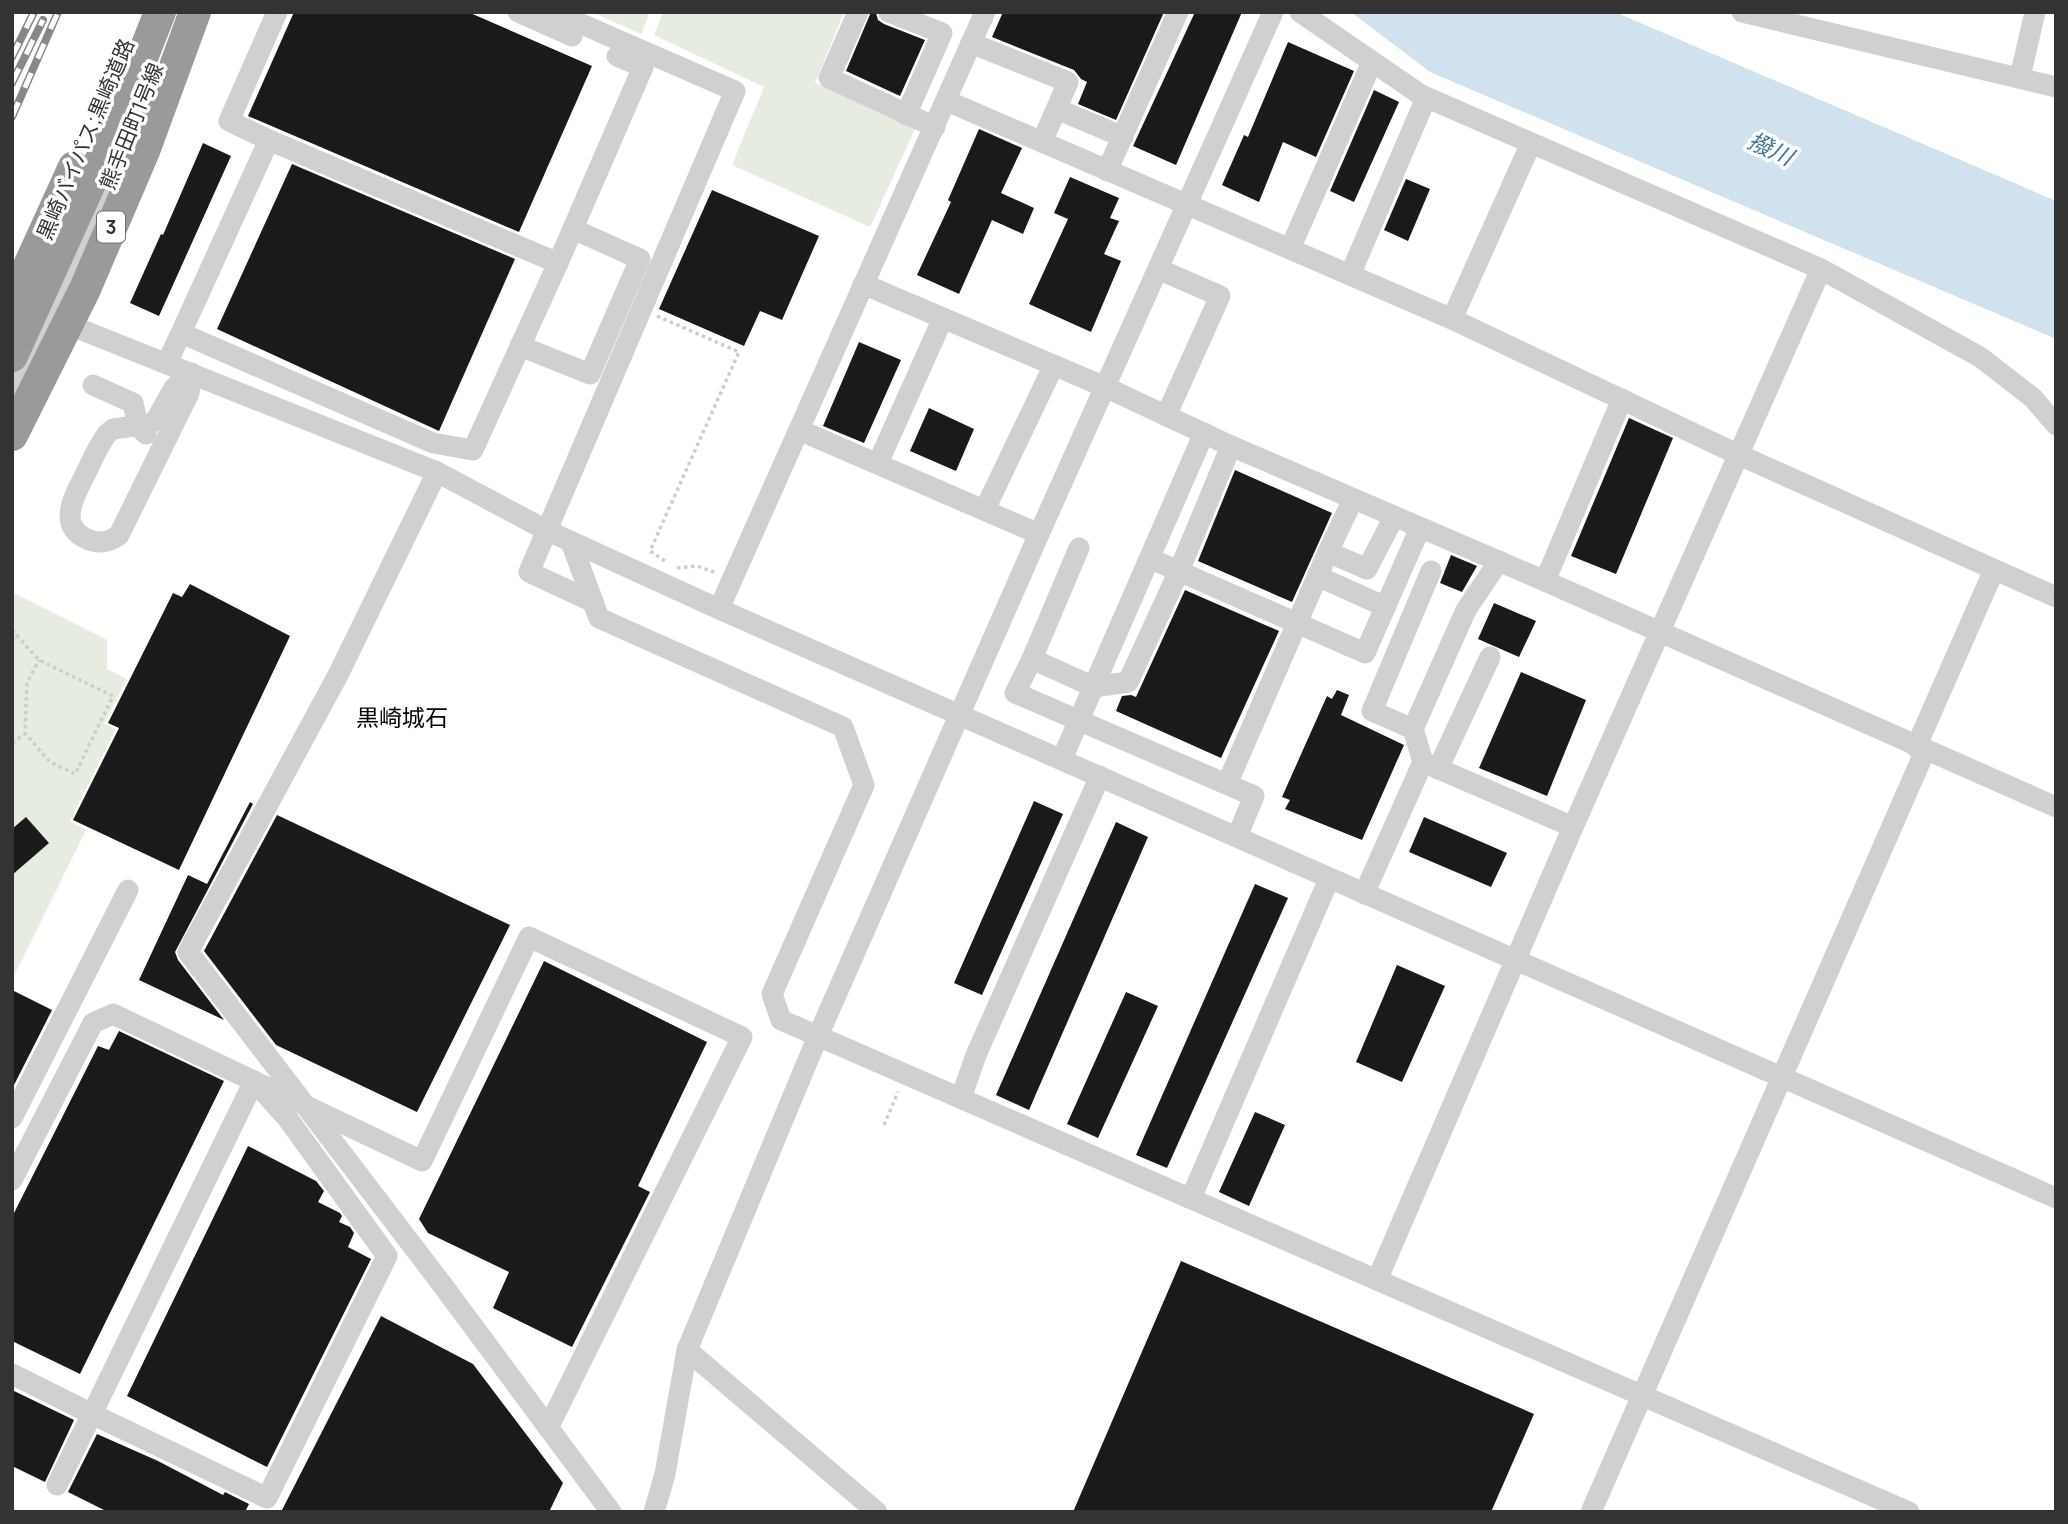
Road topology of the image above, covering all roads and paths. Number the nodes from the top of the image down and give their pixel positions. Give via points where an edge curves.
1 (139, 12) edge
2 (160, 12) edge
3 (177, 12) edge
4 (186, 12) edge
5 (195, 12) edge
6 (277, 12) edge
7 (518, 12) edge
8 (554, 12) edge
9 (858, 12) edge
10 (889, 12) edge
11 (922, 12) edge
12 (985, 12) edge
13 (1178, 12) edge
14 (1273, 12) edge
15 (1300, 12) edge
16 (1742, 12) edge
17 (2035, 12) edge
18 (973, 39) junction
19 (1372, 62) junction
20 (2020, 78) junction
21 (2056, 87) edge
22 (1426, 97) junction
23 (947, 101) junction
24 (1057, 109) junction
25 (906, 115) junction
26 (935, 127) junction
27 (1123, 137) junction
28 (269, 140) junction
29 (1042, 142) junction
30 (1531, 143) junction
31 (1107, 171) junction
32 (1186, 205) junction
33 (573, 229) junction
34 (1290, 249) junction
35 (558, 263) junction
36 (1158, 269) junction
37 (1821, 269) junction
38 (1350, 275) junction
39 (863, 284) junction
40 (12, 303) edge
41 (643, 310) junction
42 (943, 318) junction
43 (55, 319) junction
44 (1452, 319) junction
45 (181, 333) junction
46 (520, 346) junction
47 (12, 356) edge
48 (167, 363) junction
49 (1053, 367) junction
50 (192, 373) junction
51 (12, 384) edge
52 (93, 384) dead end
53 (1105, 387) junction
54 (1622, 399) junction
55 (12, 401) edge
56 (1166, 416) junction
57 (12, 417) edge
58 (2056, 425) edge
59 (138, 426) junction
60 (799, 430) junction
61 (1204, 433) junction
62 (12, 435) edge
63 (1231, 446) junction
64 (1737, 454) junction
65 (157, 460) junction
66 (878, 463) junction
67 (438, 471) junction
68 (1353, 499) junction
69 (985, 509) junction
70 (1394, 517) junction
71 (1420, 528) junction
72 (546, 530) junction
73 (1039, 534) junction
74 (571, 541) junction
75 (1079, 548) dead end
76 (1328, 552) junction
77 (1151, 559) junction
78 (1499, 561) junction
79 (667, 562) dead end
80 (675, 568) dead end
81 (1994, 570) junction
82 (1179, 571) junction
83 (1431, 571) dead end
84 (1317, 576) junction
85 (731, 579) junction
86 (1545, 581) junction
87 (2056, 597) edge
88 (593, 602) junction
89 (1386, 607) junction
90 (719, 609) junction
91 (1296, 622) junction
92 (12, 630) edge
93 (1659, 631) junction
94 (17, 634) junction
95 (12, 640) edge
96 (1490, 657) dead end
97 (1032, 659) junction
98 (39, 660) junction
99 (1094, 687) junction
100 (960, 715) junction
101 (1079, 721) junction
102 (1413, 729) junction
103 (25, 733) junction
104 (12, 743) edge
105 (1921, 749) junction
106 (1062, 759) junction
107 (1431, 766) junction
108 (1100, 776) junction
109 (1227, 784) junction
110 (2056, 807) edge
111 (1573, 827) junction
112 (1237, 837) junction
113 (1329, 879) junction
114 (128, 890) dead end
115 (1364, 894) junction
116 (1518, 959) junction
117 (818, 1036) junction
118 (905, 1075) junction
119 (1781, 1078) junction
120 (254, 1081) junction
121 (961, 1098) junction
122 (305, 1105) junction
123 (12, 1118) edge
124 (884, 1125) dead end
125 (12, 1181) edge
126 (2054, 1193) edge
127 (1191, 1198) junction
128 (1377, 1280) junction
129 (687, 1350) junction
130 (12, 1374) edge
131 (1643, 1396) junction
132 (92, 1414) junction
133 (548, 1428) junction
134 (57, 1485) dead end
135 (1870, 1504) edge
136 (611, 1512) edge
137 (654, 1512) edge
138 (877, 1512) edge
139 (1591, 1512) edge
140 (1909, 1512) edge

1 - 40 highway, 黒崎バイパス;黒崎道路
2 - 47 highway via 111,137
3 - 43 street, 熊手田町1号線
4 - 55 highway
5 - 62 highway, 3 via 101,251
6 - 28 street via 229,121
7 - 33 street via 643,67
8 - 41 street via 735,91
9 - 25 street via 829,78
10 - 25 street via 942,33
11 - 18 street
12 - 18 street
13 - 27 street
14 - 32 street
15 - 19 street
16 - 20 street
17 - 20 street
18 - 23 street
18 - 24 street via 1068,82
19 - 22 street
19 - 34 street
20 - 21 street
22 - 30 street
22 - 38 street
23 - 26 street
23 - 29 street
24 - 27 street
24 - 29 street
25 - 26 street
26 - 39 street
27 - 31 street
28 - 35 street
28 - 45 street
29 - 31 street
30 - 37 street
30 - 44 street
31 - 32 street
32 - 34 street
32 - 36 street
33 - 35 street
33 - 46 street via 640,259 590,374
34 - 38 street
35 - 46 street
36 - 53 street
36 - 56 street via 1220,296
37 - 58 street via 1980,357 2033,398
37 - 64 street
38 - 44 street
39 - 42 street
39 - 60 street
41 - 72 street
41 - 79 path via 739,352 650,551
42 - 49 street
42 - 66 street
43 - 48 street
43 - 51 street, 熊手田町1号線
43 - 57 street, 熊手田町1号線
44 - 54 street
45 - 46 street via 433,443 474,450
45 - 48 street
48 - 50 street
49 - 53 street
49 - 69 street
50 - 59 street via 174,388 156,420
50 - 65 street via 189,393
50 - 67 street
52 - 59 street via 133,402
53 - 56 street
53 - 73 street
54 - 64 street
54 - 86 street
56 - 61 street
59 - 65 street via 150,439
59 - 65 street via 113,429 102,440 72,499 70,523 76,531 98,542 118,535
60 - 66 street
60 - 85 street
61 - 63 street
61 - 77 street
63 - 68 street
63 - 82 street
64 - 81 street
64 - 93 street
66 - 69 street
67 - 72 street
67 - 122 street via 338,676 188,951
68 - 70 street
68 - 76 street
69 - 73 street
70 - 71 street
70 - 76 street via 1367,569
71 - 78 street
71 - 89 street
72 - 74 street
72 - 88 street via 529,572
73 - 100 street
74 - 88 street
74 - 90 street
75 - 97 street
76 - 84 street
77 - 82 street
77 - 99 street
78 - 86 street
78 - 102 street via 1466,610
80 - 85 path via 697,566
81 - 87 street
81 - 105 street
82 - 91 street
82 - 99 street via 1128,682
83 - 102 street via 1372,711
84 - 89 street
84 - 91 street
85 - 90 street
86 - 93 street
88 - 117 street via 599,618 843,727 864,785 772,993 781,1020
89 - 91 street via 1365,653
90 - 100 street
91 - 109 street
92 - 94 path
93 - 105 street
93 - 111 street
94 - 95 path
94 - 98 path
96 - 107 street
97 - 99 street
97 - 101 street via 1015,693
98 - 103 path via 27,684
98 - 103 path via 113,696 75,774 50,762
99 - 101 street
100 - 106 street
100 - 117 street
101 - 106 street
101 - 109 street
102 - 107 street
103 - 104 path
105 - 110 street
105 - 119 street
106 - 108 street
107 - 111 street
107 - 115 street
108 - 112 street
108 - 121 street
109 - 112 street via 1254,796
111 - 116 street
112 - 113 street
113 - 115 street
113 - 127 street
114 - 123 street
115 - 116 street
116 - 119 street
116 - 128 street
117 - 118 street
117 - 129 street
118 - 121 street
118 - 124 path
119 - 126 street
119 - 131 street
120 - 122 street
120 - 125 street via 113,1014 93,1023
120 - 132 street
120 - 132 street via 288,1119 387,1256 267,1498
121 - 127 street
122 - 133 street
122 - 133 street via 422,1161 529,937 741,1037
127 - 128 street
128 - 131 street
129 - 137 street
129 - 138 street
130 - 132 street
131 - 135 street
131 - 139 street
132 - 134 street
133 - 136 street
135 - 140 street

